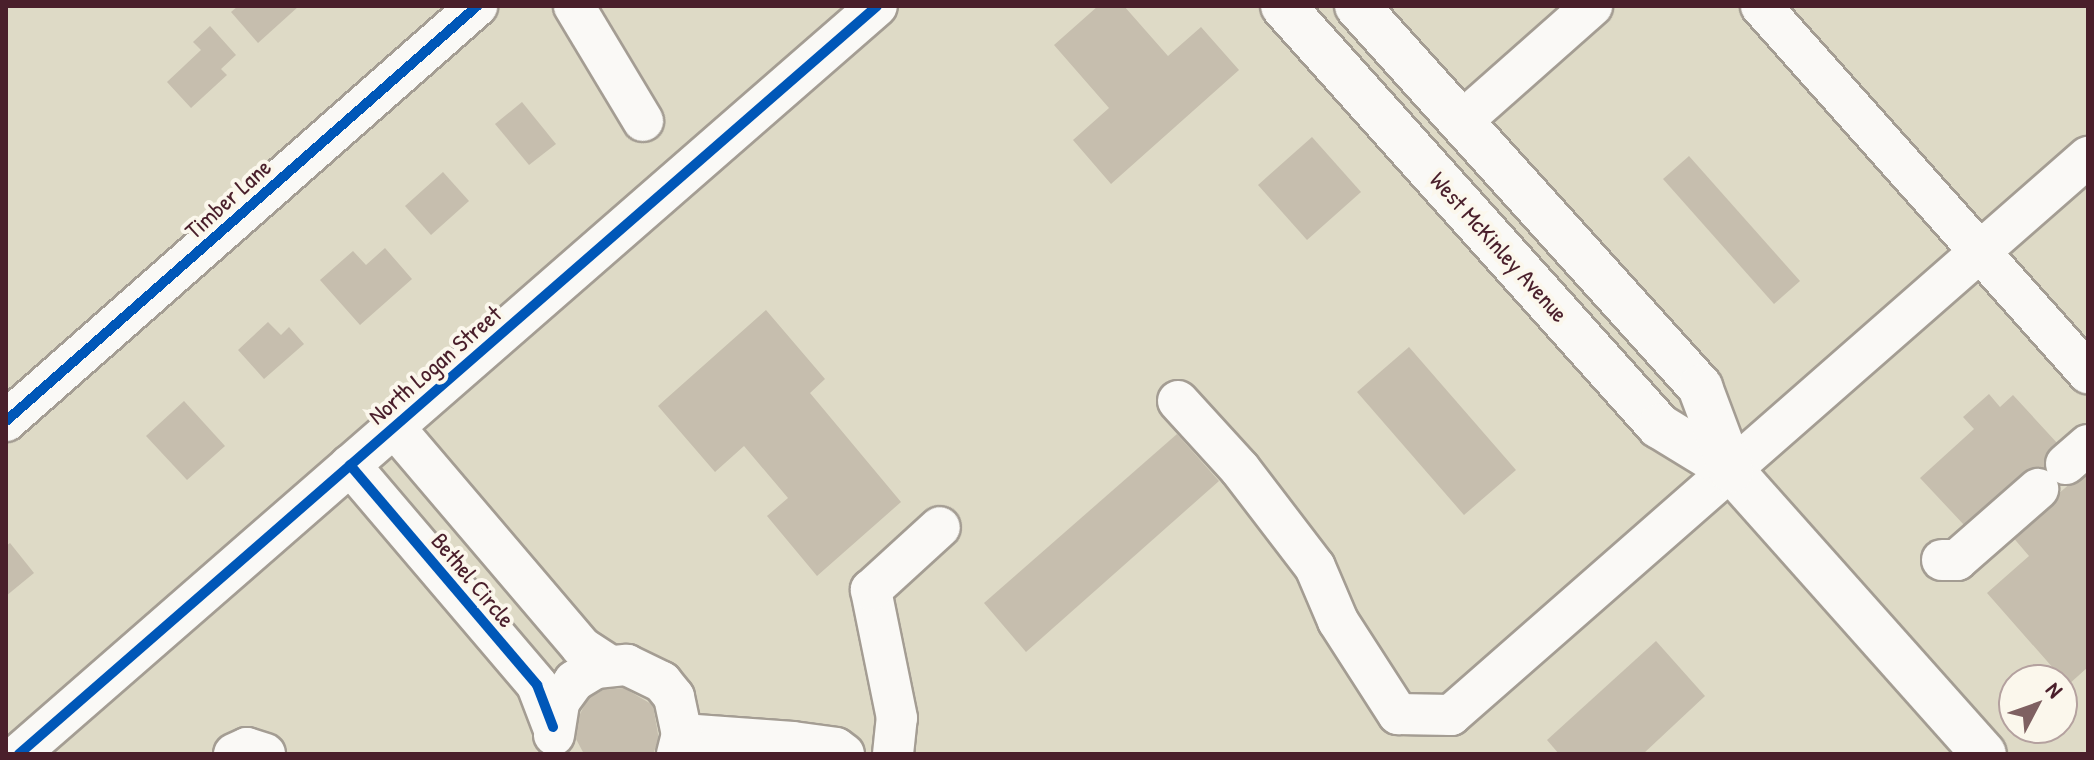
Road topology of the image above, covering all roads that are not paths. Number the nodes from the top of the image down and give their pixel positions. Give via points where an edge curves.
1 (477, 6) edge
2 (574, 6) edge
3 (877, 6) edge
4 (1283, 6) edge
5 (1357, 6) edge
6 (1592, 6) edge
7 (1761, 6) edge
8 (643, 121) dead end
9 (1461, 122) junction
10 (2088, 157) edge
11 (1980, 252) junction
12 (2088, 373) edge
13 (1178, 401) dead end
14 (6, 421) edge
15 (394, 427) junction
16 (350, 465) junction
17 (2064, 466) edge
18 (1731, 470) junction
19 (940, 527) dead end
20 (1942, 560) dead end
21 (609, 665) junction
22 (556, 740) edge
23 (679, 744) edge
24 (893, 747) edge
25 (840, 751) edge
26 (19, 754) edge
27 (234, 754) edge
28 (265, 754) edge
29 (1984, 754) edge

1 - 14 street, Timber Lane
2 - 8 street
3 - 15 street, North Logan Street
4 - 18 main road, West McKinley Avenue via 1659,426
5 - 9 main road, West McKinley Avenue
6 - 9 street
7 - 11 street
9 - 18 main road, West McKinley Avenue via 1700,387
10 - 11 street
11 - 12 street
11 - 18 street
13 - 18 street via 1240,469 1315,567 1338,621 1398,714 1447,727
15 - 16 street, North Logan Street
15 - 21 street, Bethel Circle via 581,647
16 - 22 street, Bethel Circle via 537,685
16 - 26 street, North Logan Street
17 - 20 street via 1957,560
18 - 29 main road, West McKinley Avenue
19 - 24 street via 871,590 895,704
21 - 22 street, Bethel Circle via 584,674 565,691
21 - 23 street, Bethel Circle via 637,668 662,682 674,697
23 - 25 street, Bethel Circle
24 - 25 street, Bethel Circle
27 - 28 street via 247,748

